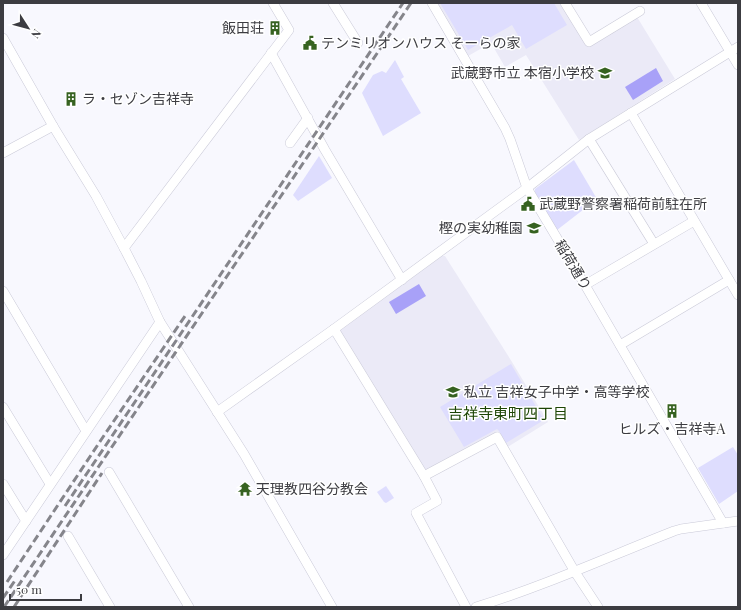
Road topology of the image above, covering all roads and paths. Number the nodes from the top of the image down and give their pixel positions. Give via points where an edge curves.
1 (273, 3) edge
2 (333, 3) edge
3 (432, 3) edge
4 (565, 3) edge
5 (701, 3) edge
6 (640, 11) dead end
7 (3, 38) edge
8 (358, 43) dead end
9 (734, 49) edge
10 (271, 53) junction
11 (738, 65) edge
12 (631, 112) junction
13 (308, 118) junction
14 (53, 126) junction
15 (589, 139) junction
16 (290, 143) dead end
17 (3, 153) edge
18 (527, 188) junction
19 (694, 221) junction
20 (654, 244) junction
21 (124, 248) junction
22 (402, 280) junction
23 (728, 280) junction
24 (585, 285) junction
25 (3, 291) edge
26 (738, 295) edge
27 (160, 322) junction
28 (334, 329) junction
29 (620, 345) junction
30 (3, 407) edge
31 (217, 412) junction
32 (86, 432) junction
33 (109, 472) dead end
34 (424, 476) junction
35 (3, 484) edge
36 (50, 484) junction
37 (26, 521) junction
38 (738, 521) edge
39 (723, 523) junction
40 (68, 536) dead end
41 (3, 555) edge
42 (575, 572) junction
43 (110, 607) edge
44 (189, 607) edge
45 (332, 607) edge
46 (466, 607) edge
47 (476, 607) edge
48 (598, 607) edge

1 - 10 street via 289,30
2 - 8 street
3 - 18 street, 稲荷通り via 510,139
4 - 6 street via 589,42
5 - 9 street
7 - 14 street
9 - 11 street
9 - 12 street
10 - 13 street
10 - 21 street
12 - 15 street
12 - 19 street
13 - 16 street
13 - 22 street
14 - 17 street
14 - 21 street
15 - 18 street
15 - 20 street
18 - 22 street
18 - 24 street, 稲荷通り
19 - 20 street
19 - 23 street
20 - 24 street
21 - 27 street
22 - 28 street
23 - 26 street
23 - 29 street
24 - 29 street, 稲荷通り
25 - 32 street
27 - 31 street
27 - 32 street
28 - 31 street
28 - 34 street
29 - 39 street, 稲荷通り
30 - 36 street
31 - 45 street
32 - 36 street
33 - 44 street
34 - 42 street via 496,437
34 - 46 street via 437,501 416,513
35 - 37 street
36 - 37 street
37 - 41 street
38 - 39 street
39 - 42 street via 674,532
40 - 43 street
42 - 47 street
42 - 48 street

